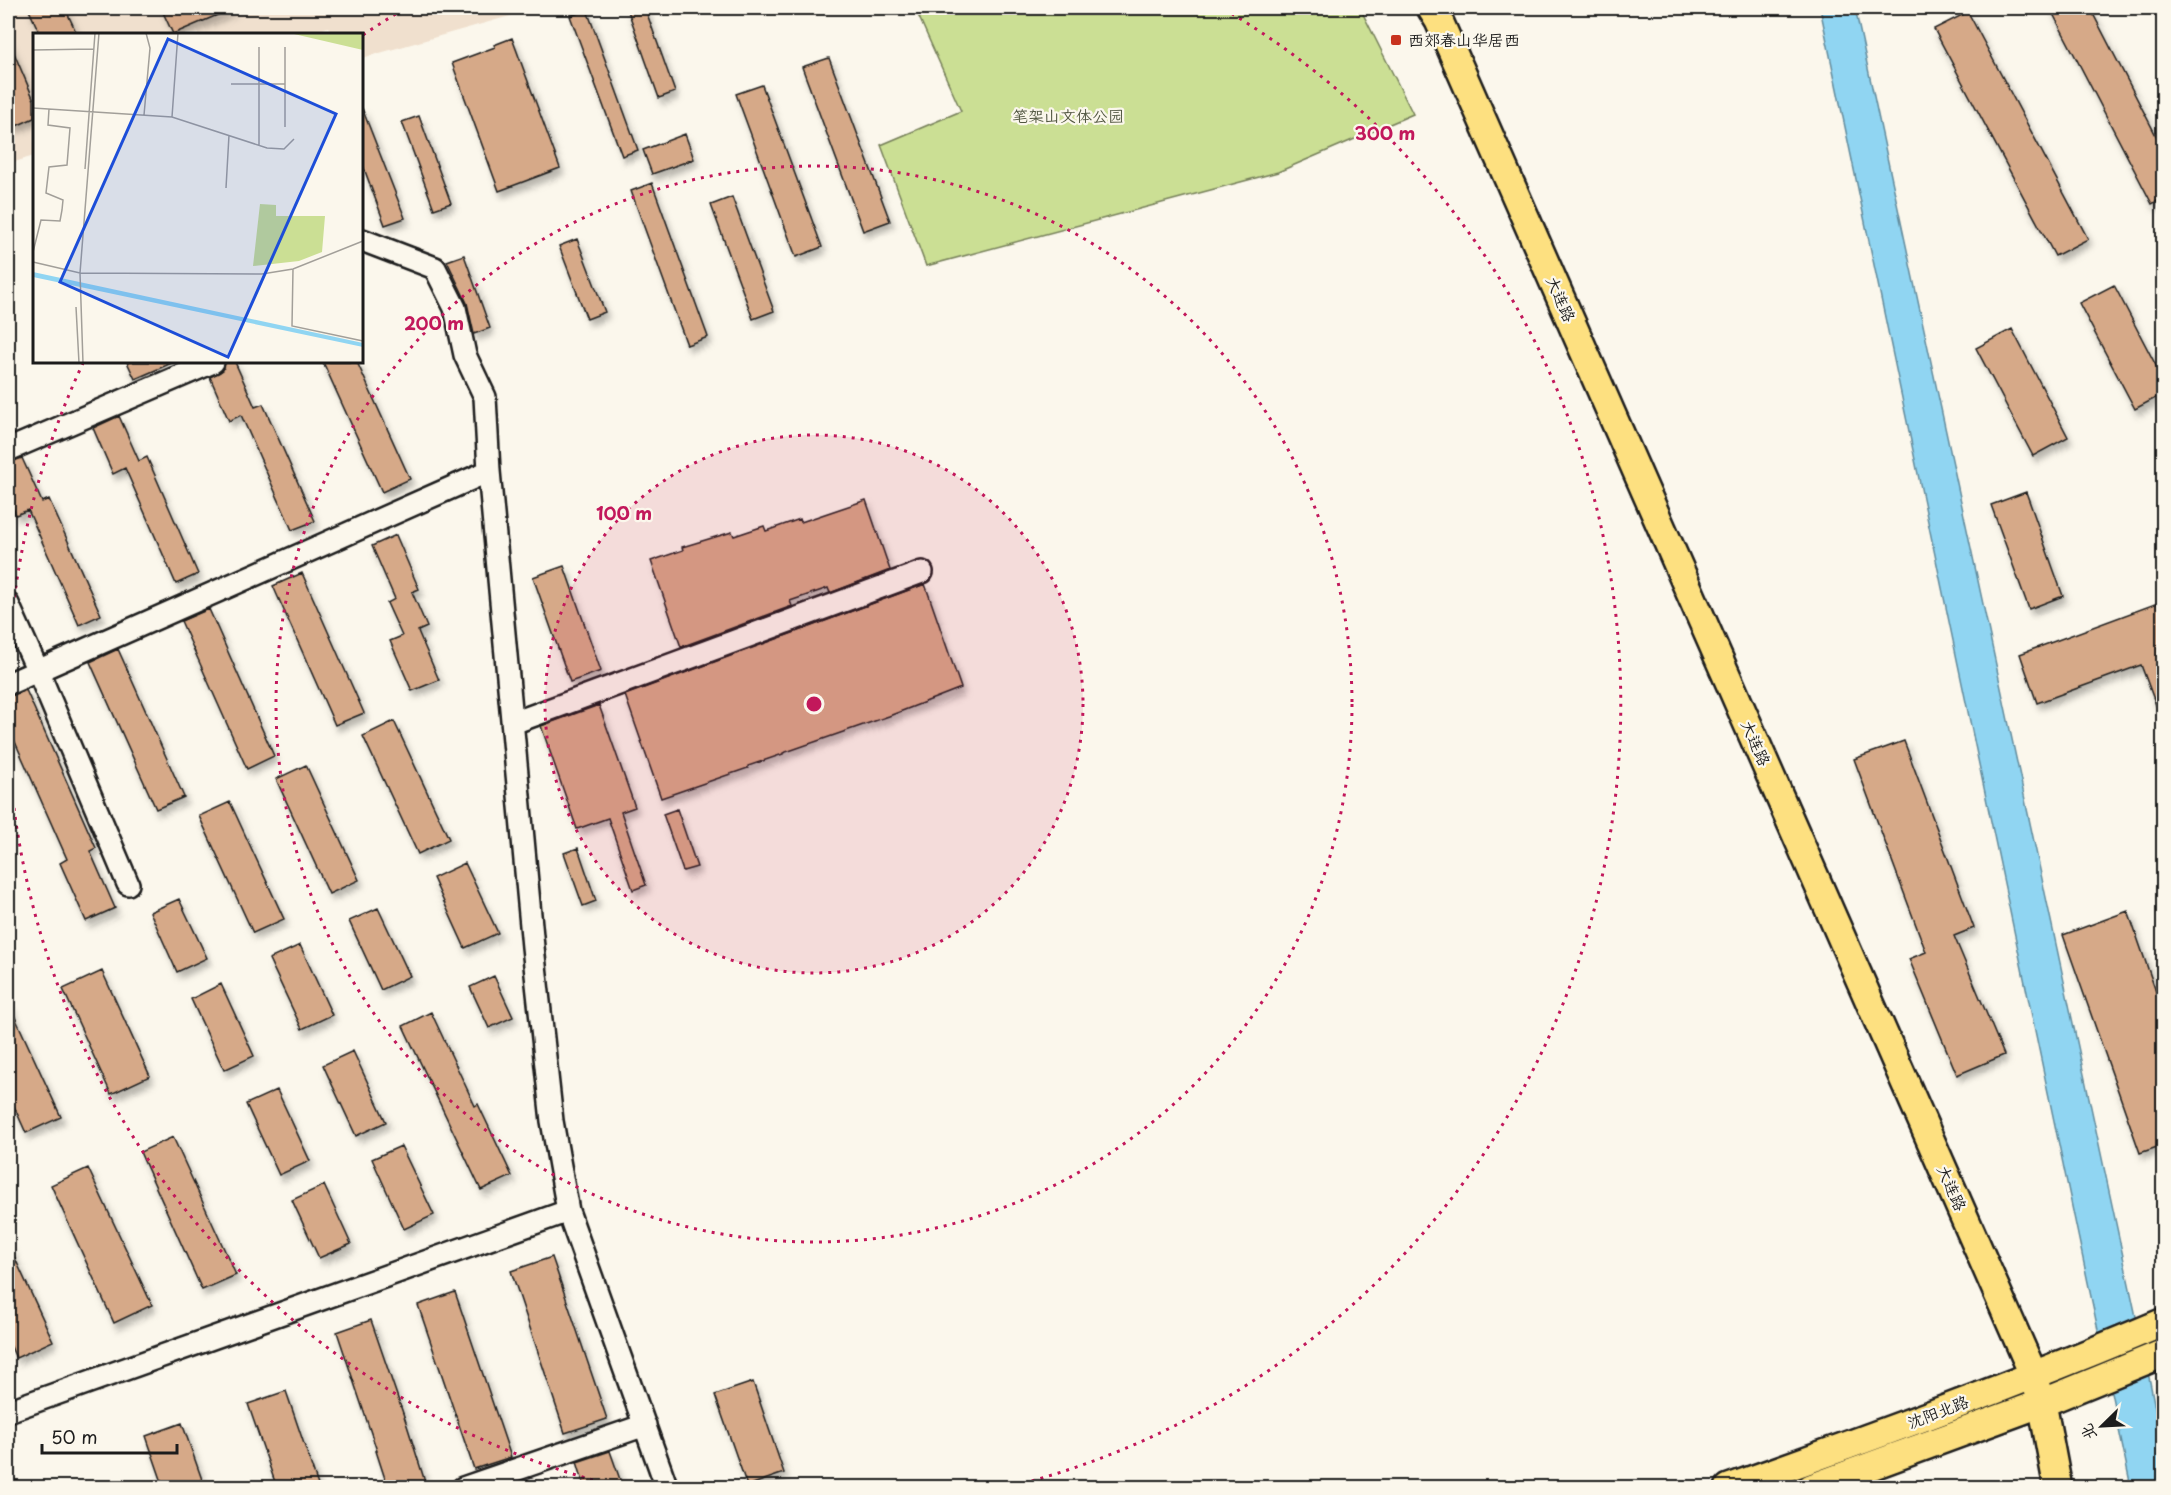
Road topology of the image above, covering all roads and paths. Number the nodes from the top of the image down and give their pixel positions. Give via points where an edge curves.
1 (1431, 8) edge
2 (363, 240) edge
3 (211, 363) edge
4 (8, 450) edge
5 (489, 471) junction
6 (922, 572) dead end
7 (8, 604) edge
8 (38, 670) junction
9 (8, 684) edge
10 (513, 723) junction
11 (128, 884) dead end
12 (568, 1210) junction
13 (2154, 1326) edge
14 (2158, 1355) edge
15 (2034, 1376) junction
16 (2042, 1403) junction
17 (8, 1411) edge
18 (645, 1425) junction
19 (463, 1488) edge
20 (667, 1488) edge
21 (1729, 1488) edge
22 (1811, 1488) edge
23 (2058, 1488) edge

1 - 15 main road, 大连路
2 - 5 street via 435,268 455,308 465,355 485,397
3 - 4 street
5 - 8 street
5 - 10 street
6 - 10 street
7 - 8 street
8 - 9 street
8 - 11 street
10 - 12 street via 532,947 552,1121
12 - 17 street
12 - 18 street
13 - 15 main road, 沈阳北路
14 - 16 main road, 沈阳北路
15 - 16 main road, 大连路
15 - 21 main road, 沈阳北路
16 - 22 main road, 沈阳北路
16 - 23 main road, 大连路
18 - 19 street
18 - 20 street

